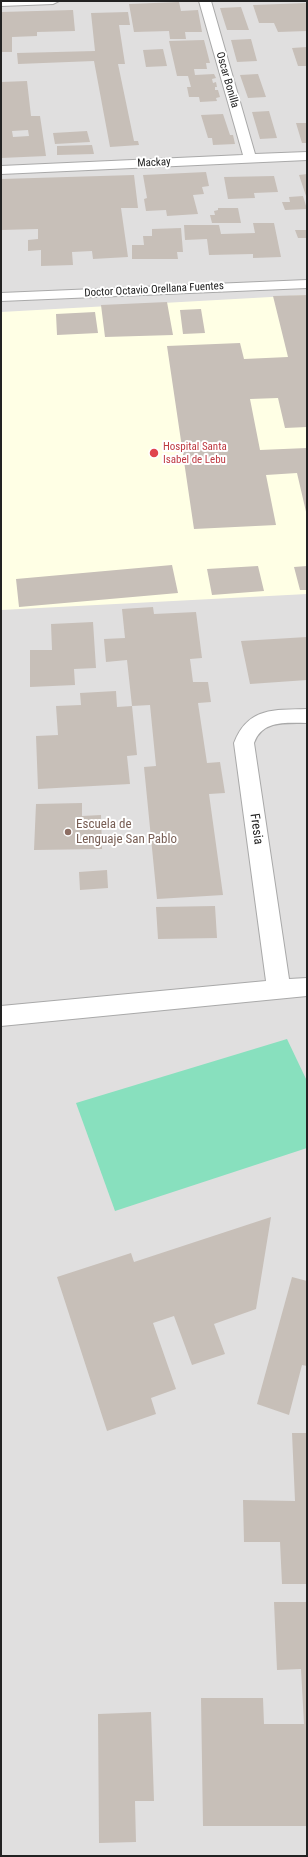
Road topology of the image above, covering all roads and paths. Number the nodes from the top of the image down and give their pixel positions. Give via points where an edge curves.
1 (53, 1) edge
2 (205, 1) edge
3 (1, 3) edge
4 (307, 156) edge
5 (250, 158) junction
6 (1, 170) edge
7 (307, 284) edge
8 (1, 297) edge
9 (307, 716) edge
10 (307, 987) edge
11 (278, 990) junction
12 (1, 1016) edge

1 - 3 street
2 - 5 street, Oscar Bonilla
4 - 5 street, Mackay
5 - 6 street, Mackay
7 - 8 street, Doctor Octavio Orellana Fuentes
9 - 11 street, Fresia via 269,718 260,721 246,734 244,743
10 - 11 street
11 - 12 street

